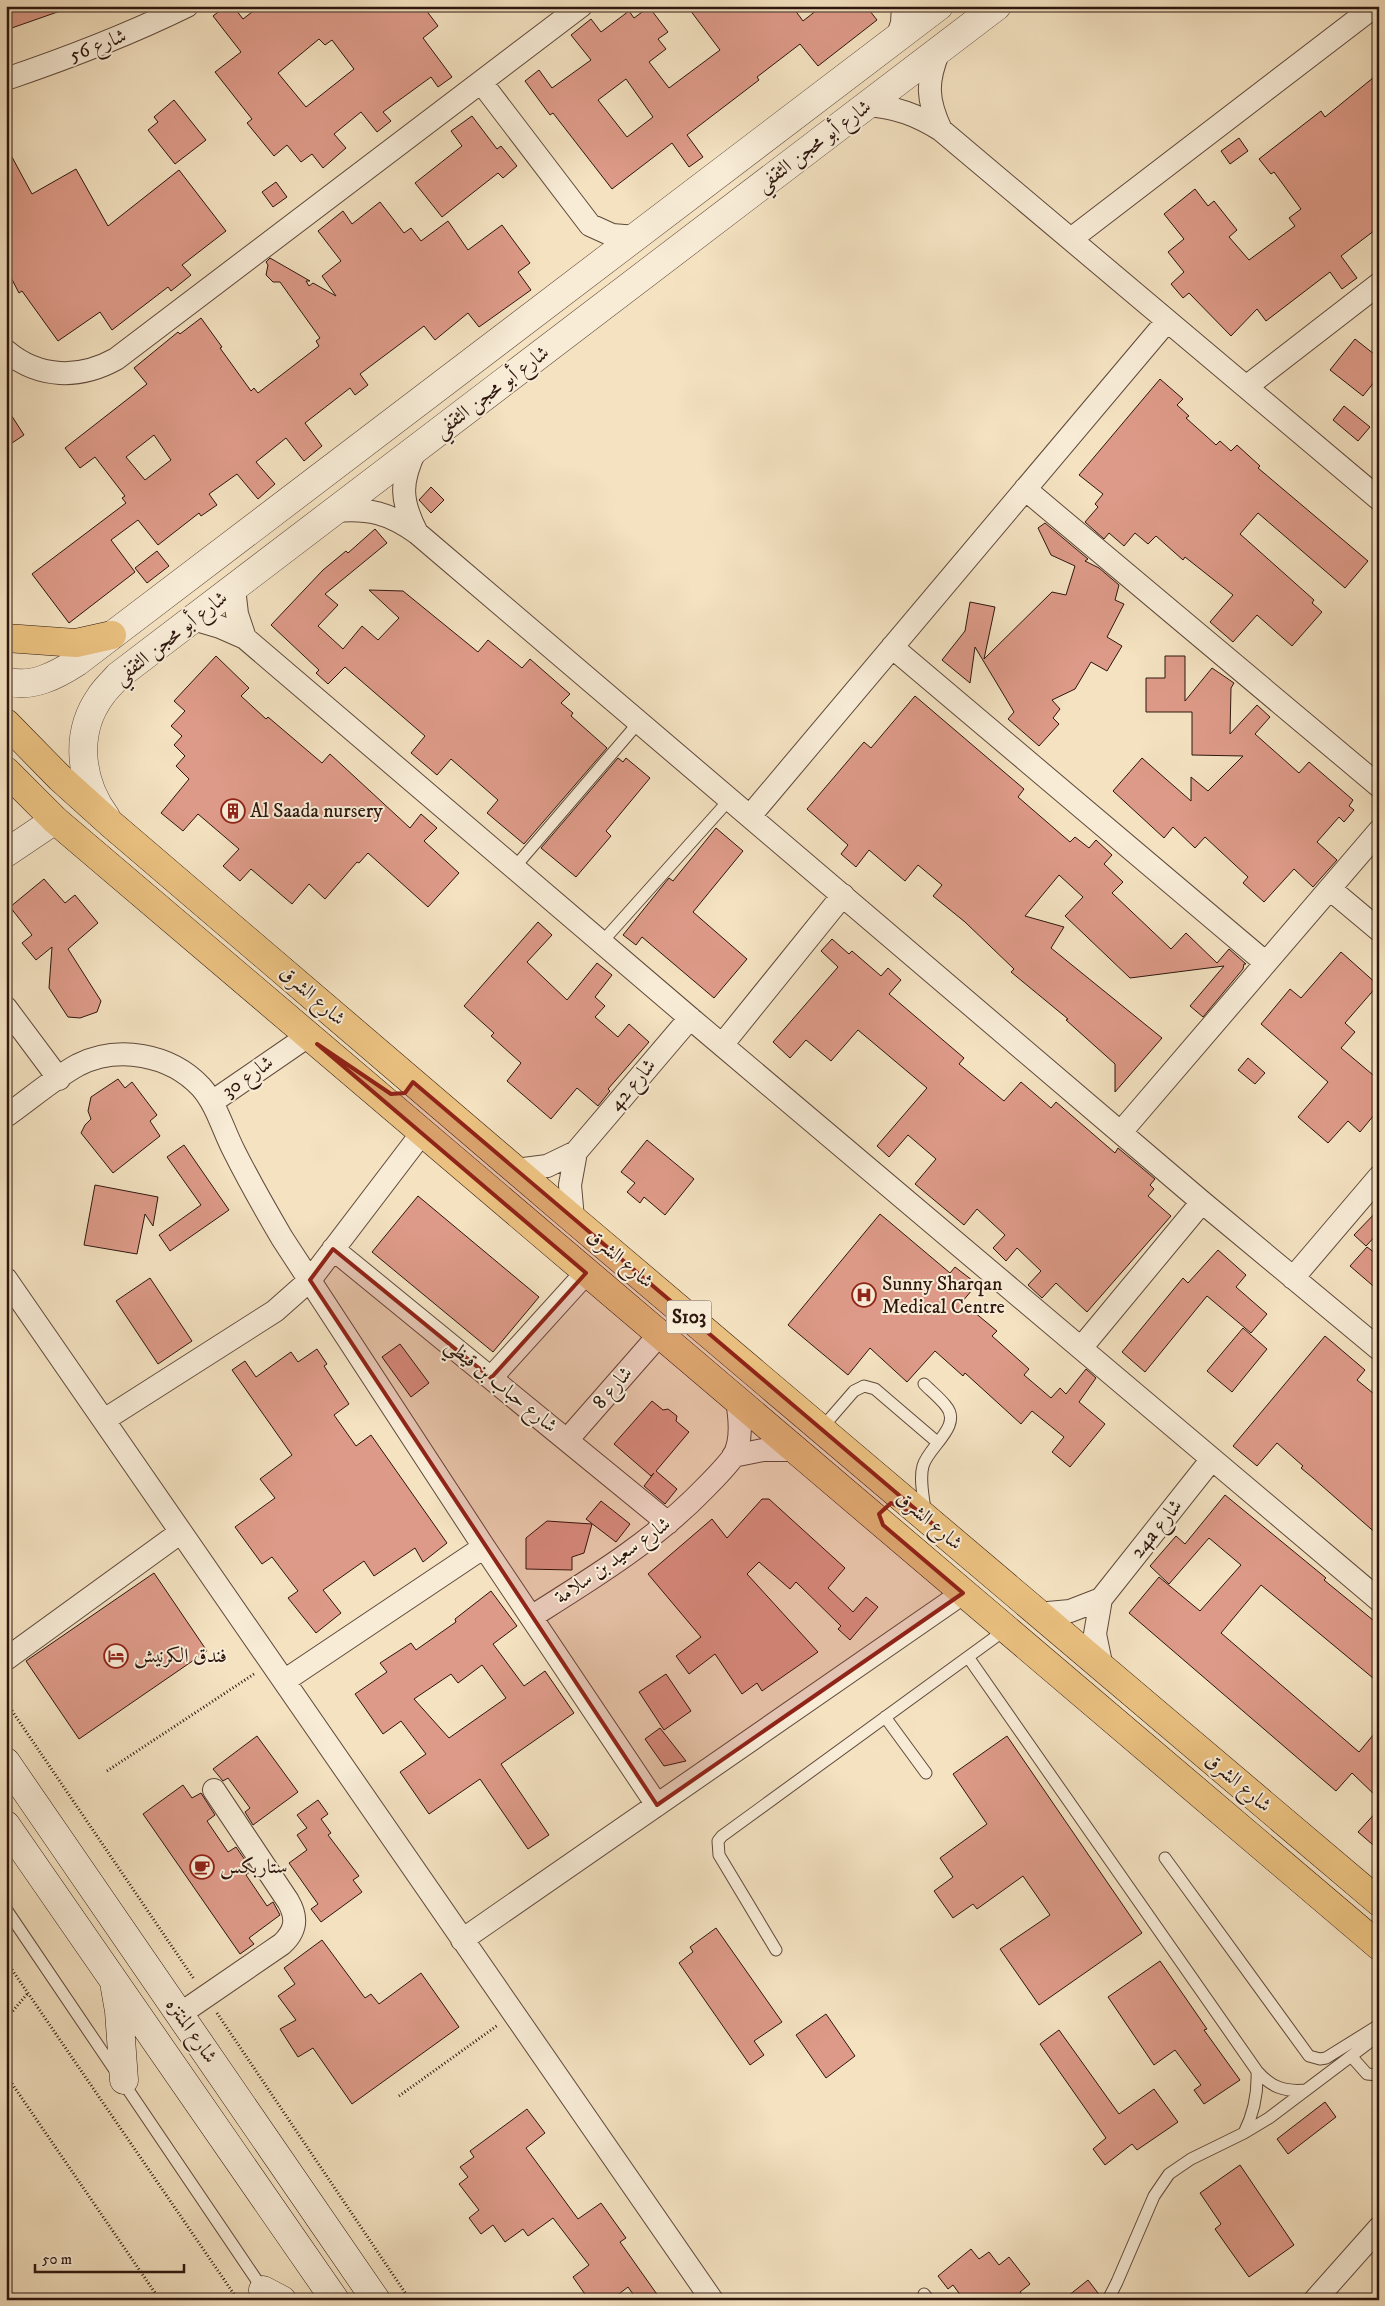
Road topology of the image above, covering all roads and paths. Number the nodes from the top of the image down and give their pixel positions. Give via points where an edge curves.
1 (187, 6) edge
2 (581, 6) edge
3 (903, 6) edge
4 (939, 6) edge
5 (997, 6) edge
6 (1375, 6) edge
7 (897, 38) junction
8 (939, 51) junction
9 (6, 79) edge
10 (481, 82) junction
11 (867, 105) junction
12 (941, 130) junction
13 (590, 225) junction
14 (636, 237) junction
15 (1071, 240) junction
16 (585, 276) junction
17 (1379, 284) edge
18 (1167, 321) junction
19 (6, 351) edge
20 (6, 358) edge
21 (116, 359) junction
22 (1246, 387) junction
23 (416, 449) junction
24 (1025, 490) junction
25 (1379, 499) edge
26 (289, 501) junction
27 (335, 511) junction
28 (417, 533) junction
29 (234, 588) junction
30 (194, 619) junction
31 (112, 636) junction
32 (6, 638) edge
33 (245, 638) junction
34 (892, 647) junction
35 (6, 681) edge
36 (639, 722) junction
37 (6, 723) edge
38 (6, 771) edge
39 (1379, 786) edge
40 (730, 799) junction
41 (750, 816) junction
42 (55, 820) junction
43 (111, 824) junction
44 (1379, 831) edge
45 (6, 854) edge
46 (514, 868) junction
47 (1330, 888) junction
48 (843, 895) junction
49 (1379, 930) edge
50 (602, 942) junction
51 (1266, 963) junction
52 (6, 1008) edge
53 (690, 1018) junction
54 (312, 1040) junction
55 (722, 1045) junction
56 (59, 1079) junction
57 (413, 1082) junction
58 (212, 1102) junction
59 (6, 1116) edge
60 (1121, 1132) junction
61 (422, 1133) junction
62 (576, 1152) junction
63 (516, 1170) junction
64 (1379, 1177) edge
65 (1202, 1202) junction
66 (573, 1219) junction
67 (333, 1249) junction
68 (586, 1273) junction
69 (1293, 1278) junction
70 (6, 1279) edge
71 (310, 1280) junction
72 (659, 1335) junction
73 (1081, 1348) junction
74 (1379, 1349) edge
75 (491, 1378) junction
76 (924, 1384) dead end
77 (737, 1401) junction
78 (104, 1420) junction
79 (821, 1429) junction
80 (567, 1440) junction
81 (937, 1442) junction
82 (794, 1450) junction
83 (733, 1456) junction
84 (1212, 1460) junction
85 (930, 1521) junction
86 (668, 1523) junction
87 (882, 1525) junction
88 (181, 1532) junction
89 (484, 1547) junction
90 (962, 1593) junction
91 (1102, 1599) junction
92 (1379, 1600) edge
93 (1037, 1614) junction
94 (532, 1618) junction
95 (1006, 1630) junction
96 (968, 1657) junction
97 (6, 1659) edge
98 (271, 1662) junction
99 (1102, 1668) junction
100 (284, 1681) junction
101 (885, 1717) junction
102 (6, 1762) edge
103 (107, 1771) dead end
104 (926, 1774) dead end
105 (214, 1790) dead end
106 (657, 1805) junction
107 (6, 1825) edge
108 (1165, 1858) dead end
109 (1379, 1902) edge
110 (6, 1909) edge
111 (462, 1940) junction
112 (1379, 1946) edge
113 (776, 1950) dead end
114 (6, 1961) edge
115 (112, 1979) junction
116 (28, 1993) junction
117 (180, 2014) junction
118 (513, 2015) junction
119 (6, 2019) edge
120 (1379, 2025) edge
121 (1379, 2035) edge
122 (1351, 2056) junction
123 (1257, 2071) junction
124 (6, 2075) edge
125 (1379, 2076) edge
126 (124, 2080) junction
127 (1306, 2090) junction
128 (399, 2096) dead end
129 (1244, 2134) junction
130 (1379, 2228) edge
131 (272, 2296) edge
132 (160, 2300) edge
133 (238, 2300) edge
134 (335, 2300) edge
135 (376, 2300) edge
136 (712, 2300) edge
137 (1108, 2300) edge
138 (1315, 2300) edge

1 - 9 street, شارع 56 via 84,52
2 - 10 street
3 - 7 street
4 - 7 street, شارع أبو محجن الثقفي
5 - 8 street, شارع أبو محجن الثقفي
6 - 15 street
7 - 14 street, شارع أبو محجن الثقفي
8 - 11 street, شارع أبو محجن الثقفي
8 - 12 street via 931,70 929,91 932,111
10 - 13 street
10 - 21 street
11 - 12 street via 906,111
11 - 23 street, شارع أبو محجن الثقفي
12 - 15 street
13 - 14 street via 612,235
13 - 16 street via 593,251
14 - 16 street, شارع أبو محجن الثقفي
15 - 18 street
16 - 26 street, شارع أبو محجن الثقفي
17 - 22 street
18 - 22 street
18 - 24 street
19 - 21 street via 21,362 52,373 85,372
20 - 21 street via 32,381 50,387 69,388 87,383
22 - 25 street
23 - 27 street, شارع أبو محجن الثقفي
23 - 28 street via 406,469 403,491 407,513
24 - 34 street
24 - 39 street
26 - 30 street via 262,533 182,604 182,612
26 - 31 street, شارع أبو محجن الثقفي
27 - 28 street via 357,509 378,512 399,520
27 - 29 street, شارع أبو محجن الثقفي
28 - 36 street
29 - 30 street, شارع أبو محجن الثقفي
29 - 33 street via 236,614
30 - 33 street
30 - 43 street, شارع أبو محجن الثقفي via 118,676 100,697 87,722 82,749 85,776 95,802
31 - 32 main road via 76,643
31 - 35 street, شارع أبو محجن الثقفي via 57,675 34,682
33 - 46 street
34 - 41 street
34 - 51 street
36 - 40 street
36 - 46 lane
37 - 43 main road, شارع الشرق / S103
38 - 42 main road, شارع الشرق / S103
40 - 41 street
40 - 50 lane
41 - 48 street
42 - 45 street
42 - 54 main road, شارع الشرق / S103
43 - 57 main road, شارع الشرق / S103
44 - 47 street
46 - 50 street
47 - 49 street
47 - 51 street
48 - 55 street
48 - 60 street
50 - 53 street
51 - 60 street
52 - 56 street
53 - 55 street
53 - 62 street, شارع 42
54 - 57 main road via 391,1094 405,1093
54 - 58 street, شارع 30
54 - 61 main road, شارع الشرق / S103
55 - 73 street
56 - 58 street, شارع 30 via 77,1066 98,1058 119,1054 141,1055 163,1061 187,1076
56 - 59 street, شارع 30
57 - 63 main road, شارع الشرق / S103
58 - 71 street via 256,1194
60 - 65 street
61 - 67 street
61 - 68 main road, شارع الشرق / S103
62 - 63 street, شارع 42 via 547,1166
62 - 66 street via 570,1186
63 - 66 main road, شارع الشرق / S103
64 - 69 street
65 - 69 street
65 - 73 street
66 - 79 main road, شارع الشرق / S103
67 - 71 street
67 - 75 street, شارع حباب بن قيظي
68 - 72 main road, شارع الشرق / S103
68 - 75 street
69 - 74 street
70 - 78 street
71 - 78 street via 276,1311
71 - 89 street
72 - 77 main road, شارع الشرق / S103
72 - 80 street, شارع 8
73 - 84 street
75 - 80 street, شارع حباب بن قيظي
76 - 81 lane via 950,1412 950,1425
77 - 82 main road, شارع الشرق / S103
77 - 83 street, شارع سعيد بن سلامة via 740,1429
78 - 88 street
79 - 81 lane via 854,1391 864,1386 875,1389
79 - 85 main road, شارع الشرق / S103
80 - 86 street, شارع حباب بن قيظي
81 - 85 lane via 925,1459 922,1473
82 - 83 street via 763,1450
82 - 87 main road, شارع الشرق / S103
83 - 86 street, شارع سعيد بن سلامة via 697,1497
84 - 91 street, 24a شارع
84 - 92 street
85 - 87 main road via 891,1503 879,1514
85 - 93 main road, شارع الشرق / S103
86 - 94 street, شارع سعيد بن سلامة via 619,1562
87 - 90 main road, شارع الشرق / S103
88 - 97 street
88 - 98 street
89 - 94 street
89 - 100 street
90 - 95 main road, شارع الشرق / S103
90 - 106 street
91 - 93 street via 1070,1610
91 - 99 street, 24a شارع via 1095,1634
93 - 99 main road, شارع الشرق / S103
94 - 106 street
95 - 96 lane
95 - 112 main road, شارع الشرق / S103
96 - 101 lane
96 - 123 lane
98 - 100 street
98 - 103 path
99 - 109 main road, شارع الشرق / S103
100 - 111 street
101 - 104 lane
101 - 113 lane via 726,1831 718,1841 719,1855
102 - 117 street, شارع المنتزه
105 - 117 street via 288,1901 295,1920 289,1938 282,1944
106 - 111 street
107 - 115 street, شارع المنتزه
108 - 120 lane via 1309,2056 1320,2060 1326,2058
110 - 126 lane
111 - 118 street
114 - 116 path
115 - 126 street via 119,2011
115 - 134 street, شارع المنتزه
116 - 119 path
116 - 133 path
117 - 135 street, شارع المنتزه
118 - 128 path
118 - 136 street
121 - 122 lane
122 - 125 lane via 1367,2074
122 - 127 lane
123 - 127 lane via 1278,2089
123 - 129 lane via 1257,2097
124 - 132 path
126 - 131 lane
127 - 129 lane
129 - 137 lane via 1180,2166 1161,2184
130 - 138 street

